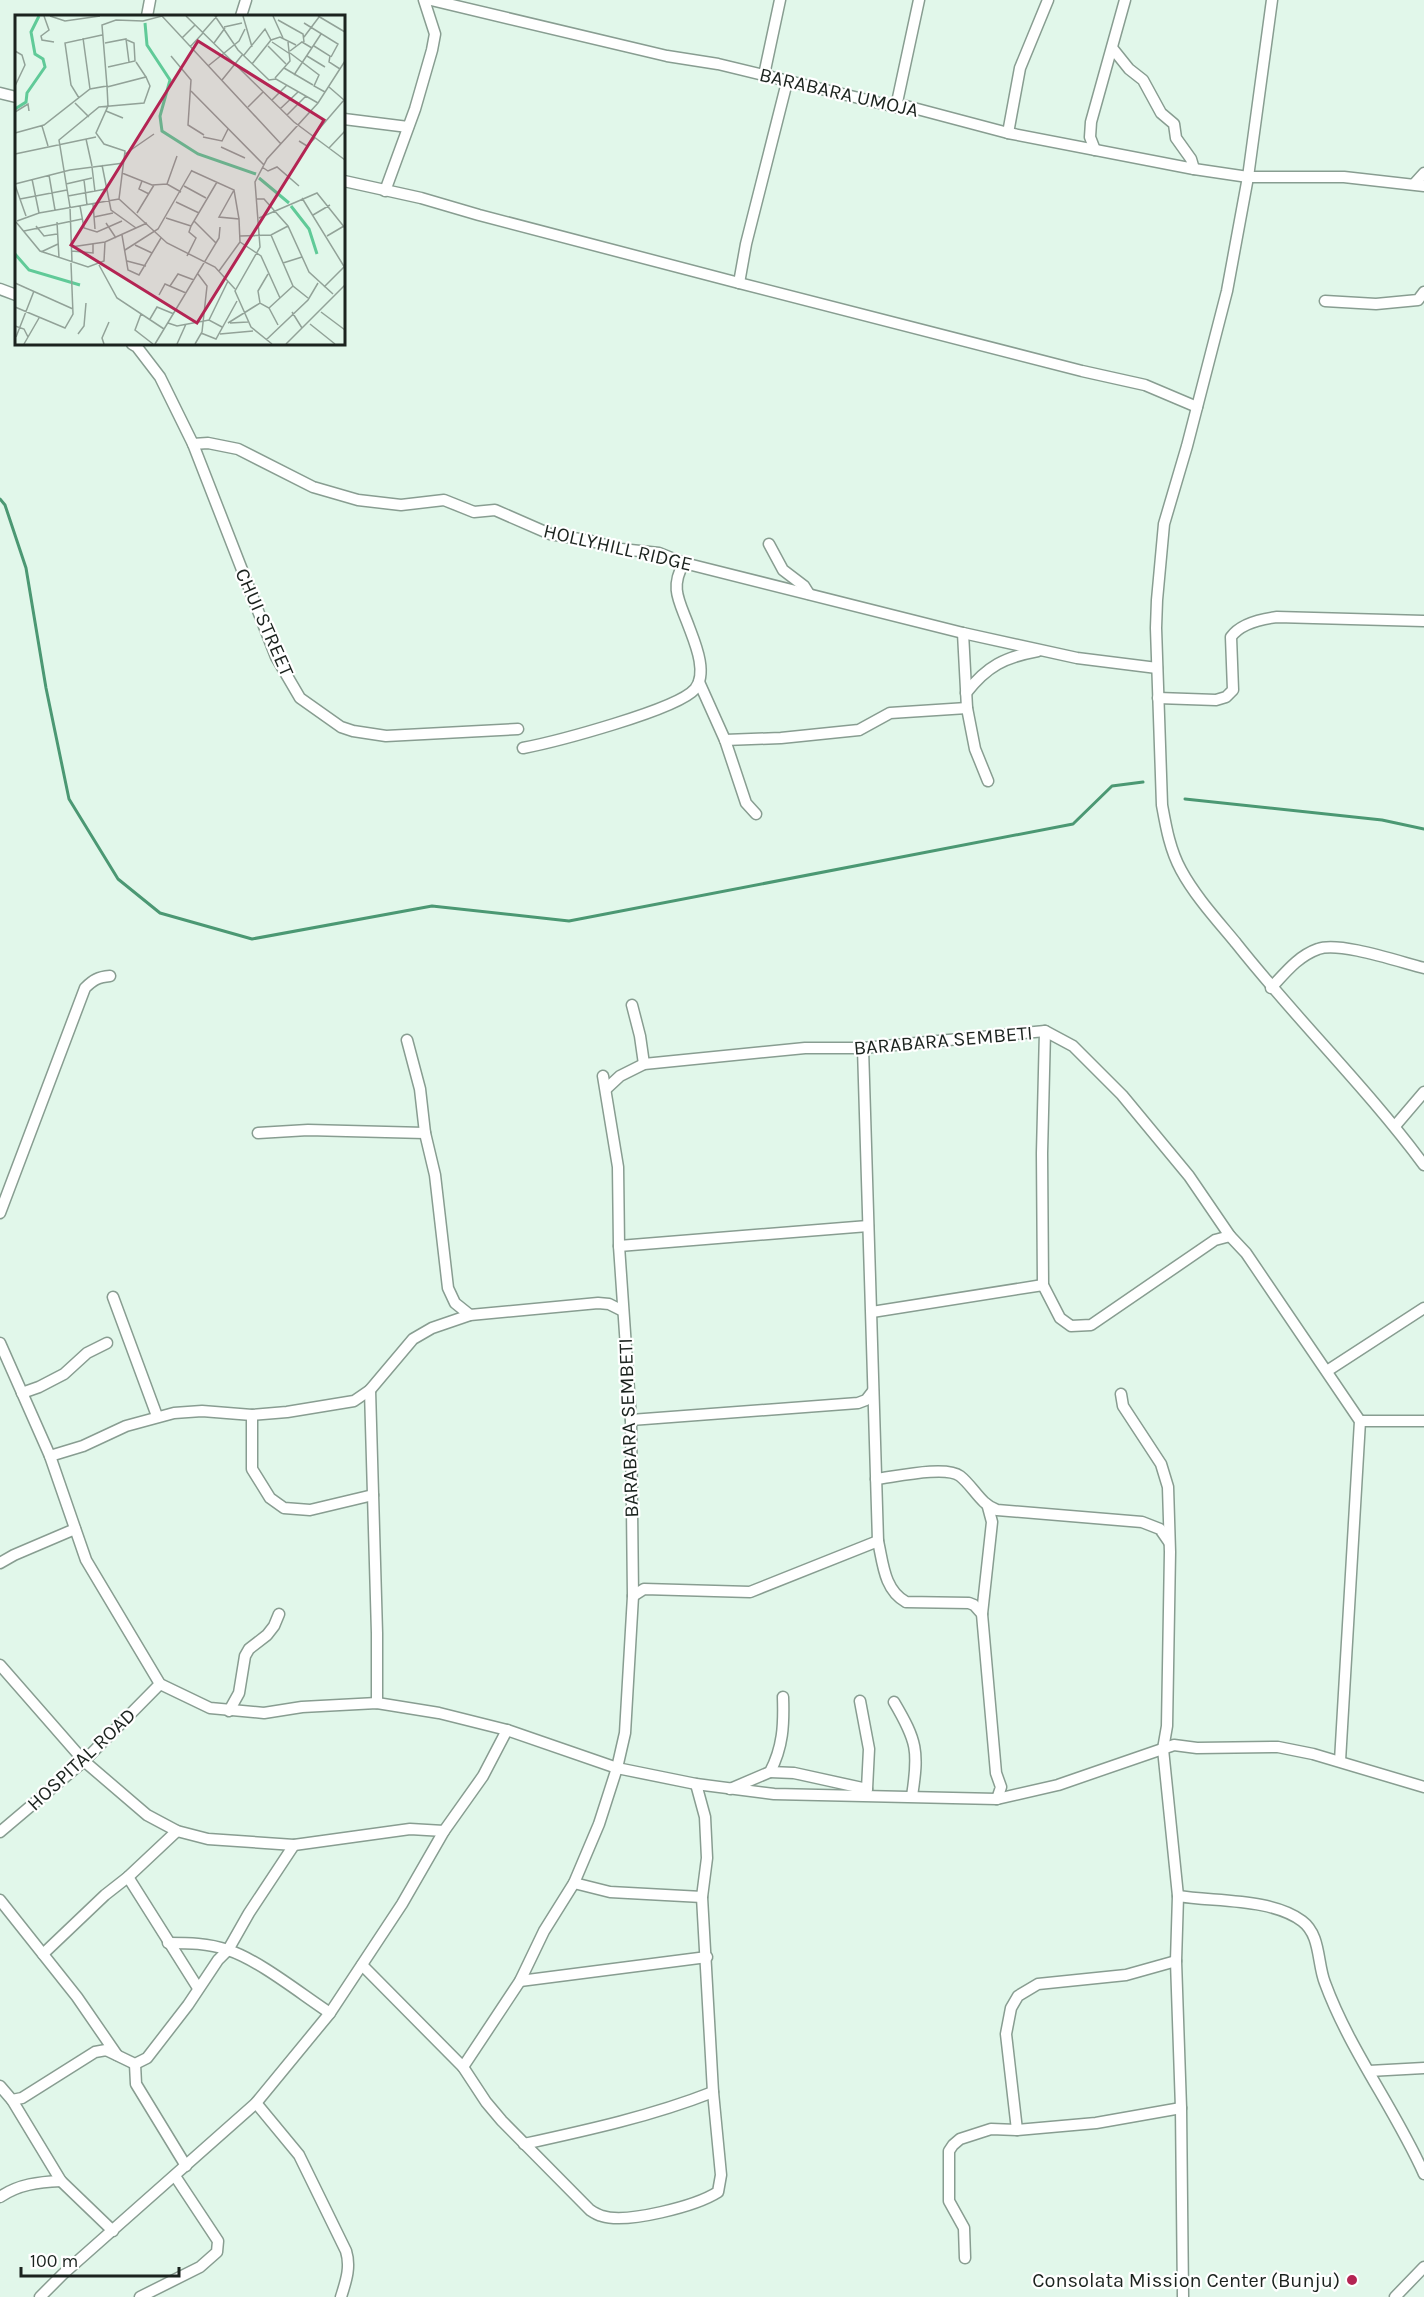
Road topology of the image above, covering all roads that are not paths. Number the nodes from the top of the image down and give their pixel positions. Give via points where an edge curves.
1 (150, 0) edge
2 (246, 0) edge
3 (424, 0) edge
4 (431, 0) edge
5 (780, 0) edge
6 (919, 0) edge
7 (1048, 0) edge
8 (1125, 0) edge
9 (1272, 0) edge
10 (147, 15) edge
11 (241, 15) edge
12 (1113, 49) junction
13 (764, 75) junction
14 (787, 82) junction
15 (0, 93) edge
16 (15, 98) edge
17 (896, 107) junction
18 (345, 119) edge
19 (408, 127) junction
20 (1008, 133) junction
21 (1095, 150) junction
22 (1194, 170) junction
23 (1424, 173) edge
24 (1248, 177) junction
25 (345, 181) edge
26 (1419, 185) edge
27 (385, 191) junction
28 (739, 283) junction
29 (0, 289) edge
30 (1424, 292) edge
31 (15, 295) edge
32 (1325, 301) dead end
33 (134, 345) edge
34 (1197, 407) junction
35 (193, 444) junction
36 (769, 544) dead end
37 (684, 563) junction
38 (809, 594) junction
39 (1424, 621) edge
40 (963, 633) junction
41 (1044, 650) junction
42 (1157, 668) junction
43 (699, 682) junction
44 (966, 693) junction
45 (1158, 698) junction
46 (967, 708) junction
47 (518, 729) dead end
48 (725, 740) junction
49 (523, 748) dead end
50 (988, 781) dead end
51 (756, 814) dead end
52 (1424, 968) edge
53 (110, 976) dead end
54 (1271, 987) junction
55 (632, 1005) dead end
56 (1045, 1031) junction
57 (407, 1040) dead end
58 (863, 1048) junction
59 (644, 1064) junction
60 (603, 1076) dead end
61 (606, 1089) junction
62 (1424, 1092) edge
63 (1395, 1126) junction
64 (258, 1133) dead end
65 (425, 1133) junction
66 (1424, 1165) edge
67 (0, 1213) edge
68 (867, 1226) junction
69 (1230, 1236) junction
70 (619, 1246) junction
71 (1044, 1285) junction
72 (113, 1297) dead end
73 (1424, 1308) edge
74 (623, 1311) junction
75 (872, 1312) junction
76 (470, 1315) junction
77 (0, 1343) edge
78 (107, 1343) dead end
79 (4, 1366) edge
80 (1327, 1371) junction
81 (370, 1390) junction
82 (873, 1391) junction
83 (22, 1393) junction
84 (1121, 1394) dead end
85 (252, 1415) junction
86 (157, 1416) junction
87 (631, 1420) junction
88 (1360, 1421) junction
89 (1424, 1421) edge
90 (50, 1456) junction
91 (876, 1479) junction
92 (373, 1495) junction
93 (988, 1507) junction
94 (75, 1529) junction
95 (878, 1541) junction
96 (1170, 1544) junction
97 (0, 1563) edge
98 (633, 1596) junction
99 (279, 1614) dead end
100 (981, 1614) junction
101 (1, 1669) edge
102 (160, 1684) junction
103 (783, 1697) dead end
104 (860, 1701) dead end
105 (894, 1702) dead end
106 (377, 1703) junction
107 (229, 1711) junction
108 (507, 1730) junction
109 (1163, 1749) junction
110 (84, 1761) junction
111 (1340, 1761) junction
112 (617, 1768) junction
113 (770, 1772) junction
114 (696, 1784) junction
115 (1424, 1787) edge
116 (730, 1789) junction
117 (864, 1792) junction
118 (912, 1796) junction
119 (997, 1799) junction
120 (177, 1831) junction
121 (444, 1831) junction
122 (0, 1832) edge
123 (294, 1845) junction
124 (128, 1877) junction
125 (574, 1883) junction
126 (1178, 1896) junction
127 (702, 1897) junction
128 (0, 1900) edge
129 (168, 1943) junction
130 (228, 1950) junction
131 (43, 1954) junction
132 (707, 1957) junction
133 (1176, 1961) junction
134 (362, 1965) junction
135 (520, 1981) junction
136 (198, 1988) junction
137 (330, 2013) junction
138 (118, 2056) junction
139 (135, 2064) junction
140 (463, 2067) junction
141 (1424, 2068) edge
142 (1369, 2071) junction
143 (0, 2086) edge
144 (713, 2092) junction
145 (12, 2100) junction
146 (256, 2103) junction
147 (1181, 2108) junction
148 (1017, 2130) junction
149 (524, 2144) junction
150 (186, 2166) junction
151 (1424, 2174) edge
152 (175, 2176) junction
153 (61, 2181) junction
154 (0, 2197) edge
155 (113, 2231) junction
156 (965, 2258) dead end
157 (1424, 2267) edge
158 (40, 2297) edge
159 (140, 2297) edge
160 (341, 2297) edge
161 (1183, 2297) edge
162 (1395, 2297) edge

1 - 10 street
2 - 11 street
3 - 19 street via 435,34
4 - 13 street, BARABARA UMOJA
5 - 13 street
6 - 17 street
7 - 20 street via 1020,68
8 - 12 street
9 - 24 street
12 - 21 street via 1091,122 1090,137
12 - 22 street via 1143,80 1161,113 1174,124 1176,138
13 - 14 street, BARABARA UMOJA
14 - 17 street, BARABARA UMOJA
14 - 28 street
15 - 16 street
17 - 20 street, BARABARA UMOJA via 906,106
18 - 19 street
19 - 27 street
20 - 21 street, BARABARA UMOJA
21 - 22 street, BARABARA UMOJA
22 - 24 street, BARABARA UMOJA
23 - 26 street
24 - 26 street, BARABARA UMOJA via 1344,177
24 - 34 street via 1227,291
25 - 27 street
27 - 28 street
28 - 34 street via 1145,385
29 - 31 street
30 - 32 street via 1418,300 1377,304
33 - 35 street, CHUI STREET via 160,377
34 - 42 street via 1164,524 1157,600
35 - 37 street, HOLLYHILL RIDGE via 238,449 313,487 358,500 401,505 444,500 474,512 495,510 550,534 659,553
35 - 47 street, CHUI STREET via 276,657 300,698 341,727 386,736
36 - 38 street via 783,570
37 - 38 street, HOLLYHILL RIDGE
37 - 43 street via 675,590 697,648
38 - 40 street, HOLLYHILL RIDGE
39 - 45 street via 1277,617 1260,620 1234,632 1231,638 1233,690 1226,697
40 - 41 street, HOLLYHILL RIDGE
40 - 44 street
41 - 42 street, HOLLYHILL RIDGE
41 - 44 street via 1003,660 980,676
42 - 45 street
43 - 48 street
43 - 49 street via 675,704
44 - 46 street
45 - 54 street via 1162,805 1173,851 1181,871
46 - 48 street via 890,713 859,730
46 - 50 street via 975,748
48 - 51 street via 746,803
52 - 54 street via 1339,947 1319,948 1297,961
53 - 67 street via 93,980 85,988
54 - 63 street
55 - 59 street
56 - 58 street, BARABARA SEMBETI
56 - 69 street, BARABARA SEMBETI via 1074,1046 1122,1095 1190,1176
56 - 71 street
57 - 65 street via 420,1089
58 - 59 street, BARABARA SEMBETI via 805,1048
58 - 68 street
59 - 61 street, BARABARA SEMBETI via 620,1076
60 - 61 street, BARABARA SEMBETI
61 - 70 street, BARABARA SEMBETI via 618,1167
62 - 63 street
63 - 66 street
64 - 65 street
65 - 76 street via 435,1175 448,1287 455,1303
68 - 70 street
68 - 75 street
69 - 71 street via 1215,1240 1091,1325 1078,1328 1066,1324
69 - 80 street, BARABARA SEMBETI via 1246,1253
70 - 74 street, BARABARA SEMBETI
71 - 75 street
72 - 86 street
73 - 80 street
74 - 76 street via 598,1303
74 - 87 street, BARABARA SEMBETI
75 - 82 street
76 - 81 street via 413,1339
77 - 79 street
78 - 83 street via 87,1353 64,1374
79 - 83 street
80 - 88 street, BARABARA SEMBETI
81 - 85 street via 354,1401
81 - 92 street
82 - 87 street via 858,1403
82 - 91 street
83 - 90 street
84 - 96 street via 1123,1406 1155,1452 1165,1475
85 - 86 street via 202,1411
85 - 92 street via 252,1469 277,1503 294,1510 310,1510
86 - 90 street
87 - 98 street, BARABARA SEMBETI
88 - 89 street
88 - 111 street
90 - 94 street
91 - 93 street via 954,1472
91 - 95 street
92 - 106 street
93 - 96 street via 1142,1522 1160,1529
93 - 100 street via 992,1522
94 - 97 street
94 - 102 street via 86,1560
95 - 98 street via 750,1592 644,1589
95 - 100 street via 890,1587 898,1597 906,1602 969,1603
96 - 109 street via 1167,1726
98 - 112 street, BARABARA SEMBETI via 626,1733
99 - 107 street via 267,1635 245,1656 239,1693
100 - 119 street via 996,1773 1001,1787
101 - 110 street
102 - 107 street via 210,1708
102 - 110 street, HOSPITAL ROAD
103 - 113 street via 785,1728
104 - 117 street via 869,1749
105 - 118 street via 915,1745
106 - 107 street via 264,1713
106 - 108 street
108 - 112 street
108 - 121 street via 483,1776
109 - 111 street via 1278,1747
109 - 119 street via 1058,1785
109 - 126 street
110 - 120 street via 147,1815
110 - 122 street, HOSPITAL ROAD
111 - 115 street
112 - 114 street
112 - 125 street, BARABARA SEMBETI
113 - 116 street
113 - 117 street via 794,1773
114 - 116 street
114 - 127 street via 705,1817 707,1858
116 - 117 street via 774,1794
117 - 118 street
118 - 119 street
120 - 123 street via 208,1839
120 - 124 street
121 - 123 street via 410,1829
121 - 134 street
123 - 130 street
124 - 129 street
124 - 131 street
125 - 127 street via 610,1892
125 - 135 street, BARABARA SEMBETI via 544,1931
126 - 133 street
126 - 142 street via 1258,1904 1304,1922 1315,1939 1324,1982
127 - 132 street
128 - 131 street
129 - 130 street via 198,1943
129 - 136 street
130 - 136 street
130 - 137 street
131 - 138 street
132 - 135 street
132 - 144 street
133 - 147 street
133 - 148 street via 1126,1976 1038,1984 1018,1996 1011,2008 1006,2034
134 - 137 street
134 - 140 street
135 - 140 street, BARABARA SEMBETI
136 - 139 street via 147,2058
137 - 146 street
138 - 139 street
138 - 145 street via 106,2050 95,2052 35,2092
139 - 150 street via 136,2084
140 - 149 street via 486,2102
141 - 142 street
142 - 151 street
143 - 145 street
144 - 149 street via 636,2118
144 - 149 street via 721,2175 718,2192 685,2208 603,2217 570,2192
145 - 153 street
146 - 150 street
146 - 160 street via 299,2155 346,2251 348,2271
147 - 148 street via 1096,2123
147 - 161 street
148 - 156 street via 991,2129 960,2139 949,2151 949,2201 966,2234
150 - 152 street
152 - 155 street
152 - 159 street via 219,2241 217,2252 200,2267
153 - 154 street via 36,2182
153 - 155 street
155 - 158 street
157 - 162 street

